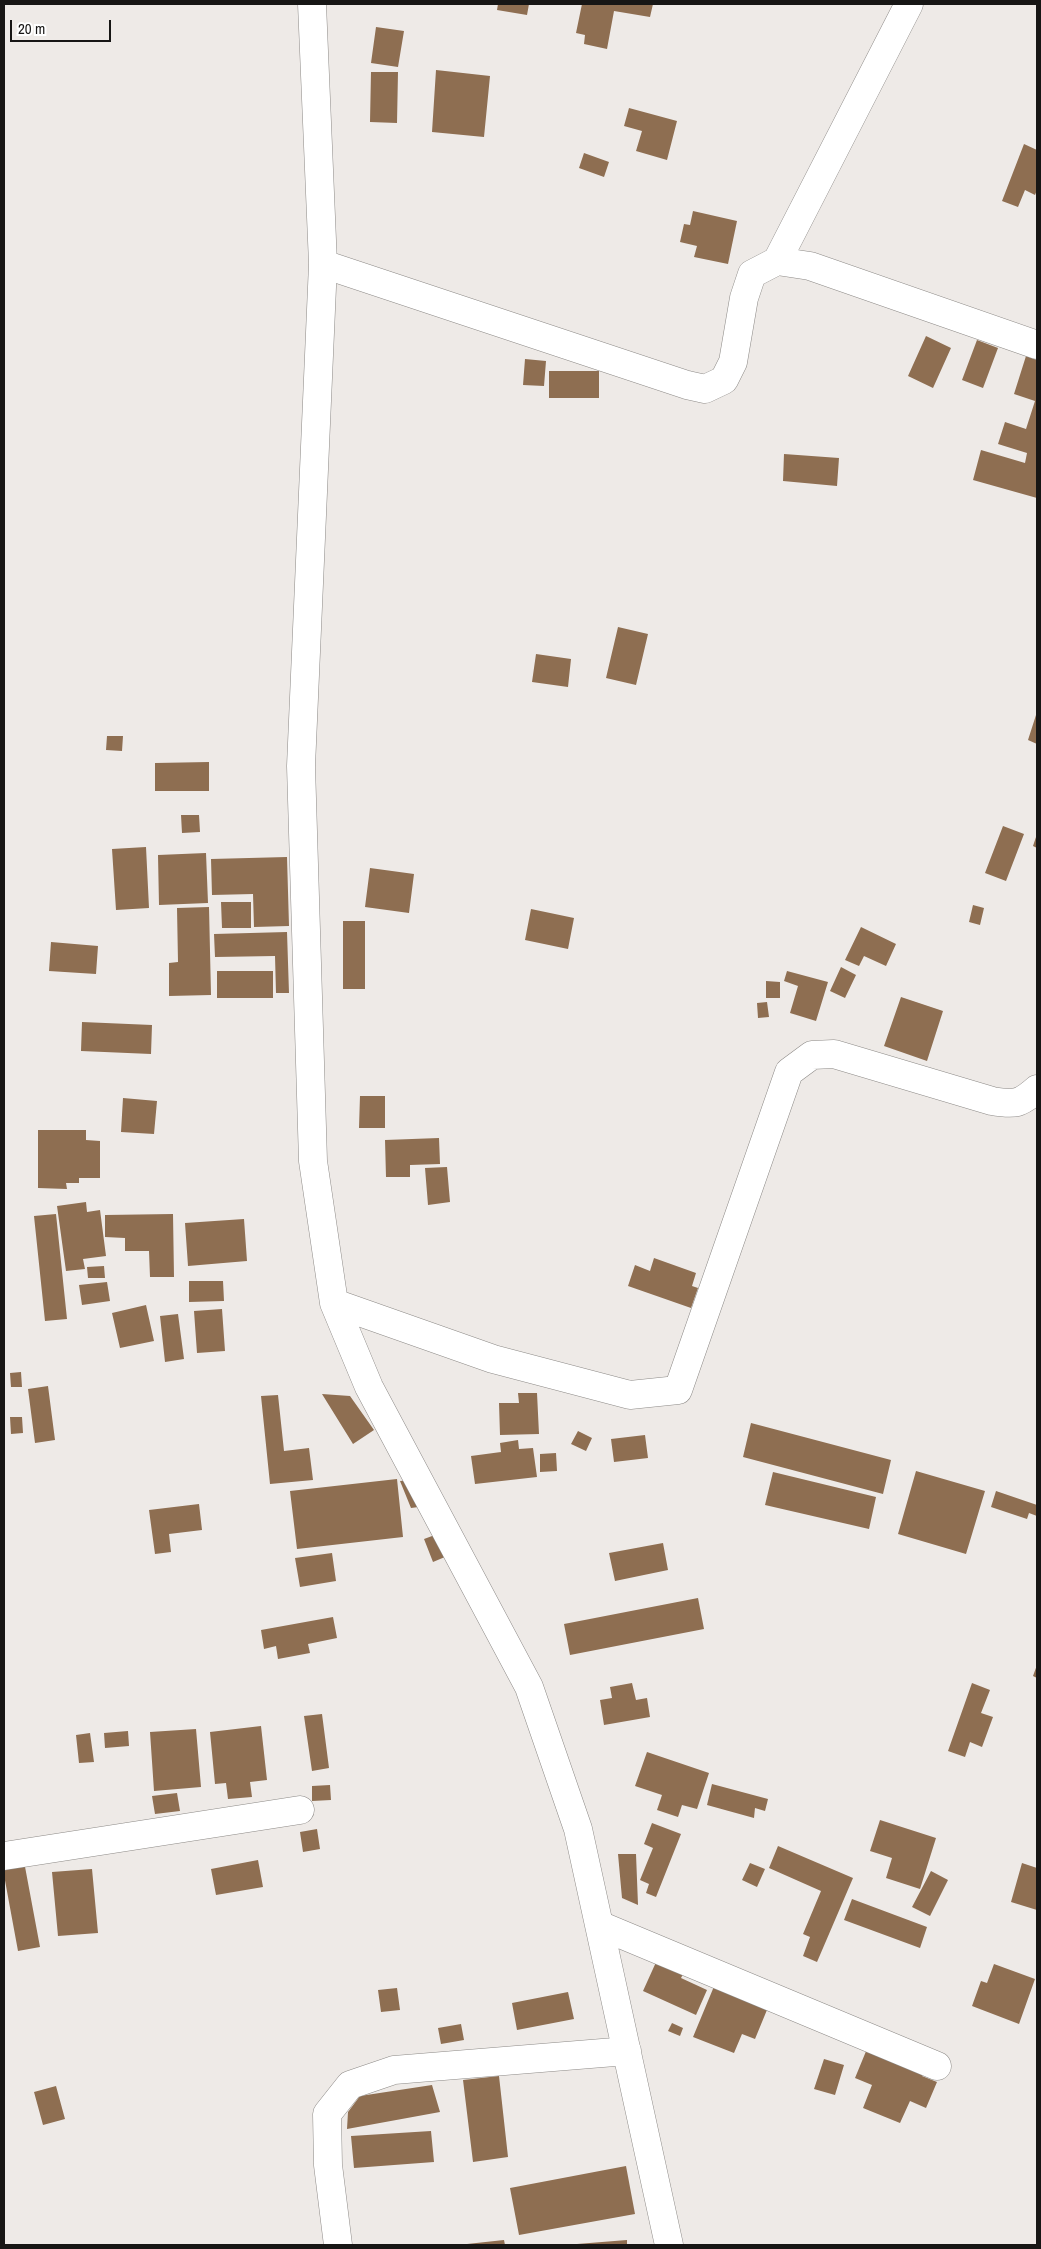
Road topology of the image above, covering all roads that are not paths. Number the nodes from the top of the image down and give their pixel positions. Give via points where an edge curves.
1 (312, 4) edge
2 (909, 4) edge
3 (777, 261) junction
4 (322, 264) junction
5 (1037, 346) edge
6 (1037, 1089) edge
7 (334, 1303) junction
8 (300, 1810) dead end
9 (4, 1856) edge
10 (599, 1925) junction
11 (627, 2051) junction
12 (937, 2066) dead end
13 (338, 2245) edge
14 (669, 2245) edge

1 - 4 street
2 - 3 street
3 - 4 street via 752,274 744,298 733,362 724,380 706,389
3 - 5 street via 810,266
4 - 7 street via 301,766 313,1161
6 - 7 street via 1024,1101 1011,1104 992,1102 834,1054 812,1055 788,1072 678,1390 630,1396 493,1360
7 - 10 street via 369,1387 529,1687 578,1829
8 - 9 street
10 - 11 street
10 - 12 street
11 - 13 street via 394,2070 350,2085 327,2114 328,2165
11 - 14 street

